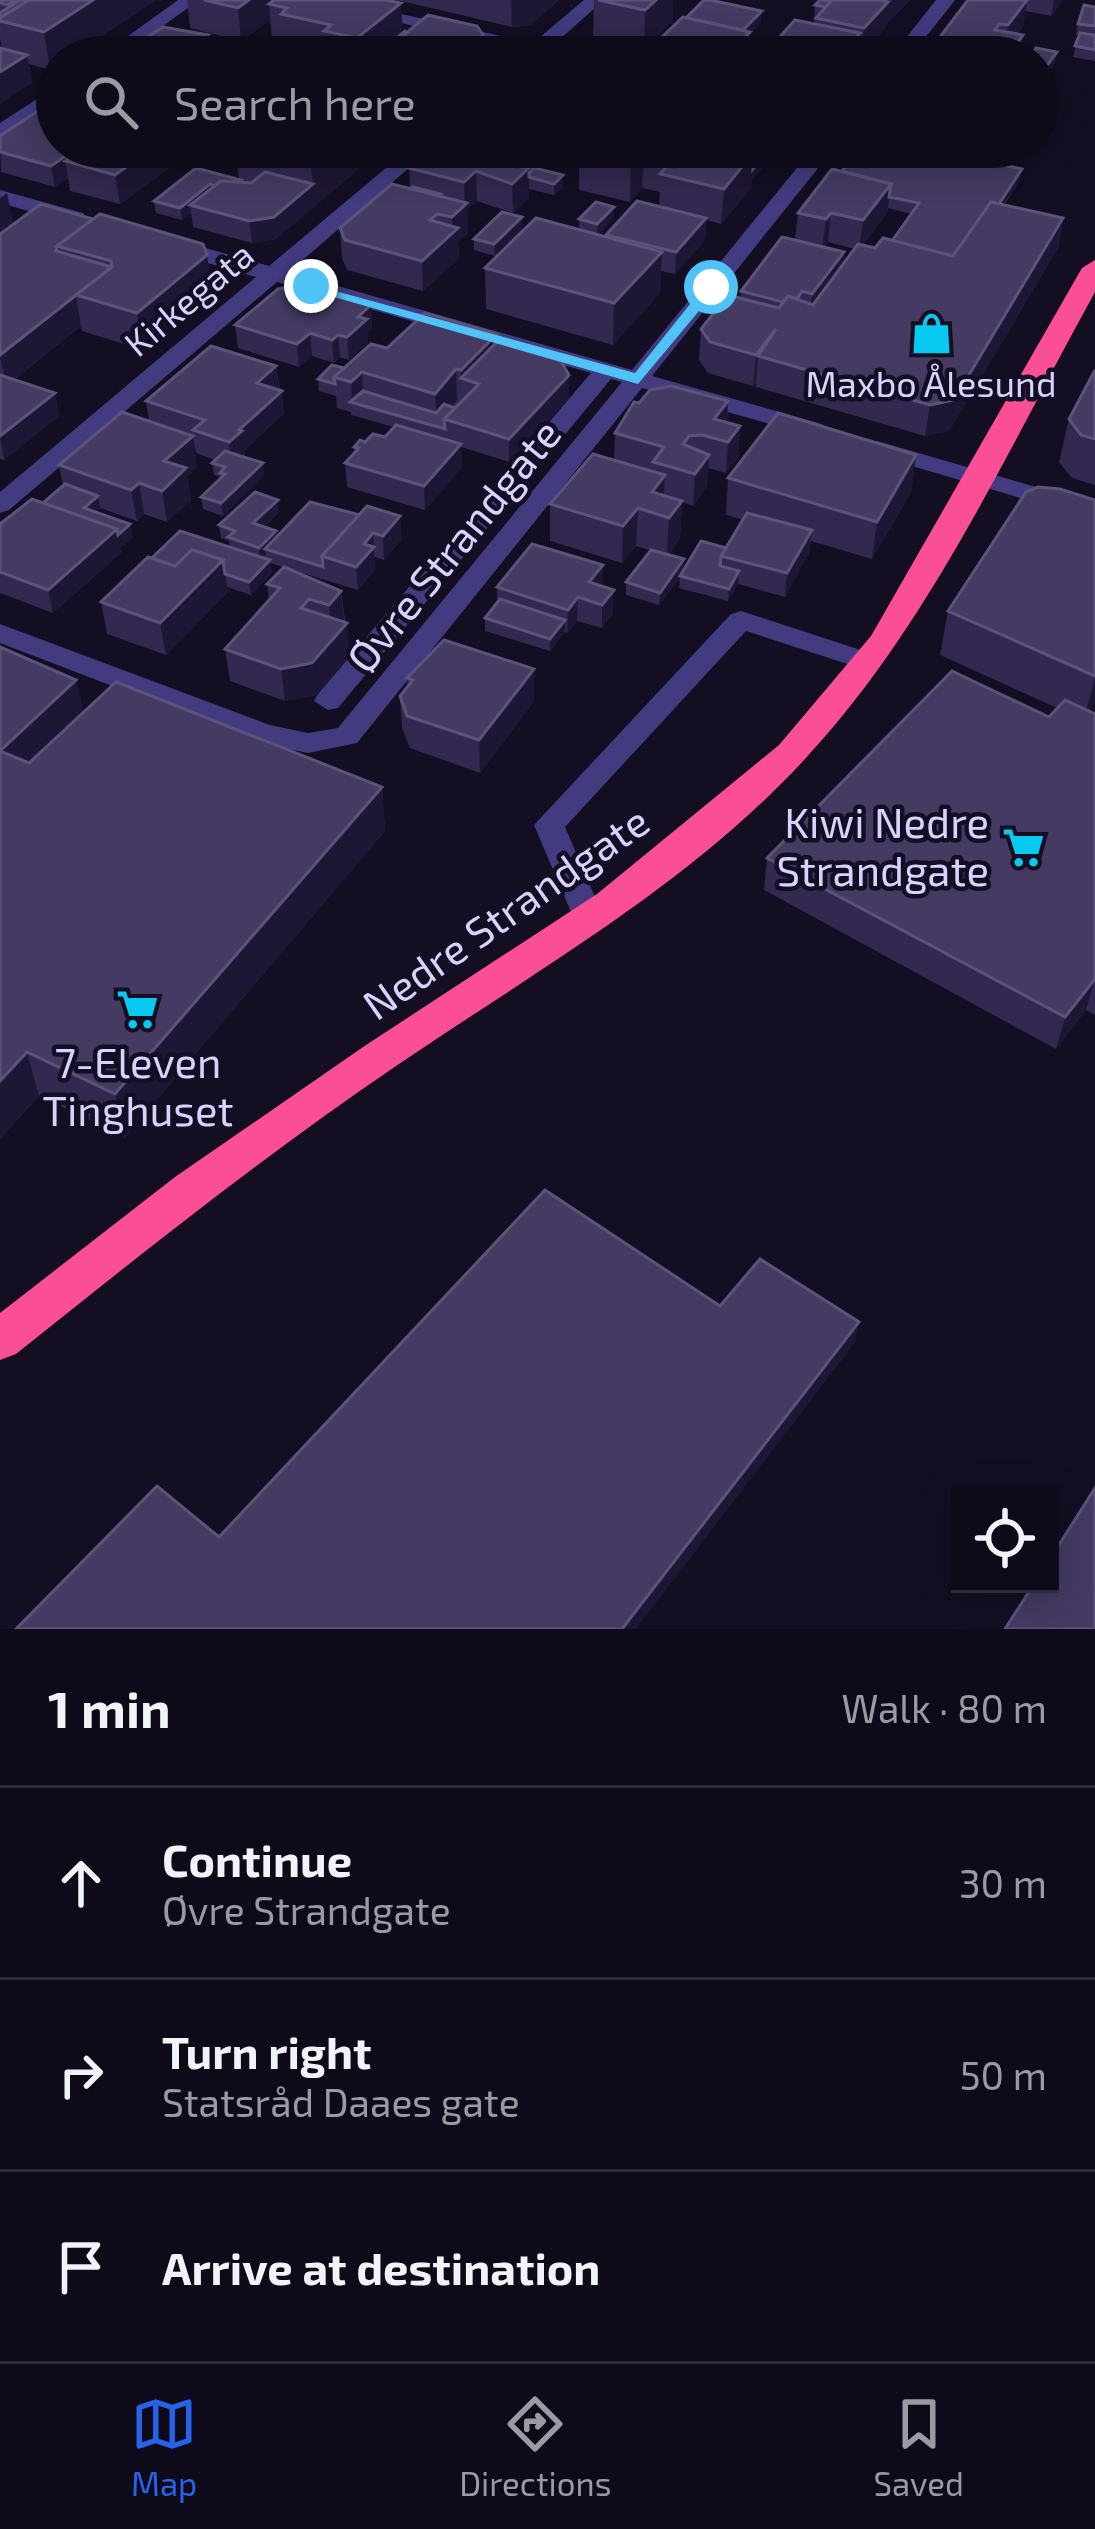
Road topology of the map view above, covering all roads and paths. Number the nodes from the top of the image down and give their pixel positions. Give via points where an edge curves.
1 (190, 0) edge
2 (314, 0) edge
3 (595, 0) edge
4 (946, 0) edge
5 (138, 36) edge
6 (462, 36) edge
7 (552, 36) edge
8 (917, 36) edge
9 (36, 107) edge
10 (0, 132) edge
11 (399, 168) edge
12 (808, 168) edge
13 (0, 196) edge
14 (95, 224) edge
15 (141, 237) edge
16 (1095, 268) edge
17 (274, 275) junction
18 (606, 370) junction
19 (638, 379) junction
20 (975, 476) junction
21 (0, 506) edge
22 (1095, 512) edge
23 (0, 633) edge
24 (869, 662) junction
25 (328, 701) dead end
26 (588, 918) junction
27 (0, 1340) edge

1 - 5 street
2 - 6 street
3 - 7 street
4 - 8 street
9 - 10 street
11 - 17 street, Kirkegata
12 - 19 street, Øvre Strandgate
13 - 14 street
15 - 17 street
16 - 20 highway, Nedre Strandgate
17 - 18 street
17 - 21 street, Kirkegata
18 - 19 street
18 - 25 street
19 - 20 street
19 - 23 street, Øvre Strandgate via 347,736 308,743 264,734
20 - 22 street
20 - 24 highway, Nedre Strandgate
24 - 26 highway, Nedre Strandgate via 776,766
24 - 26 street via 741,620 549,825
26 - 27 highway, Nedre Strandgate via 208,1177

